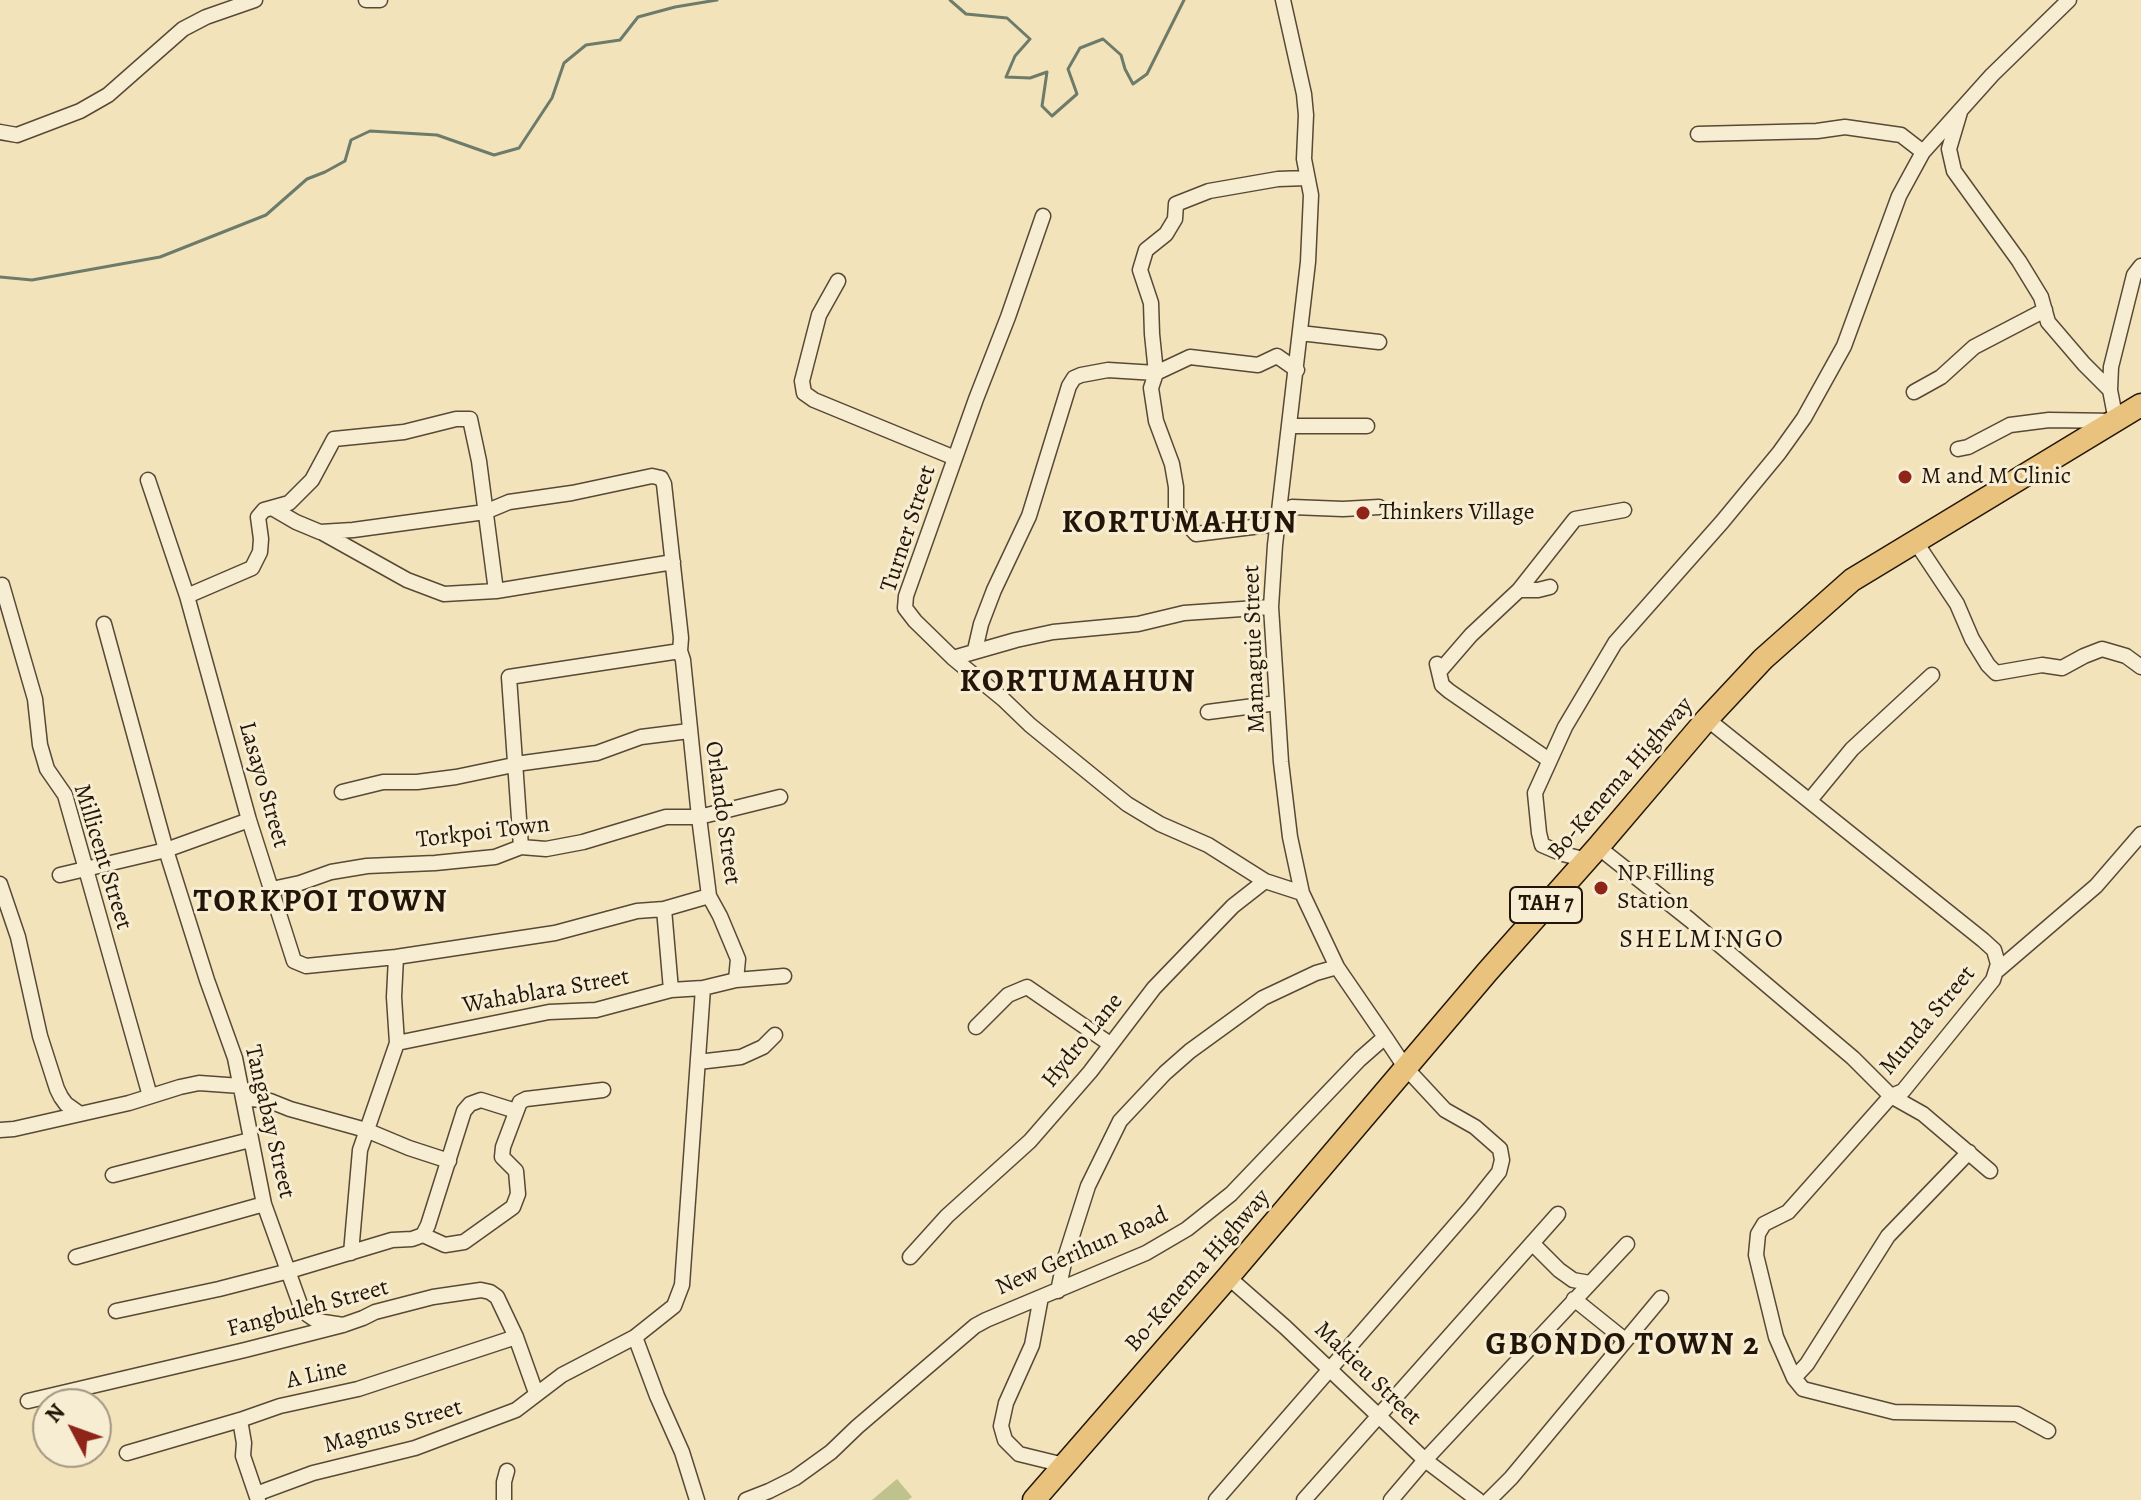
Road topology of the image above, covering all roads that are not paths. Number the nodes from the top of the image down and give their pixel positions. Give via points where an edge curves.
1 (255, 0) edge
2 (366, 0) edge
3 (380, 0) edge
4 (1283, 0) edge
5 (2069, 0) edge
6 (1962, 108) junction
7 (0, 132) edge
8 (1698, 134) dead end
9 (1923, 152) junction
10 (1307, 178) junction
11 (1043, 216) dead end
12 (2141, 266) edge
13 (838, 281) dead end
14 (2045, 310) junction
15 (1300, 333) junction
16 (1379, 342) dead end
17 (1297, 370) junction
18 (1156, 373) junction
19 (2110, 390) junction
20 (1914, 392) dead end
21 (2141, 405) edge
22 (2116, 421) junction
23 (1289, 426) junction
24 (1367, 426) dead end
25 (1958, 449) dead end
26 (955, 458) junction
27 (148, 480) dead end
28 (1379, 507) dead end
29 (272, 508) junction
30 (1624, 510) dead end
31 (485, 512) junction
32 (1277, 524) junction
33 (320, 532) junction
34 (1915, 541) junction
35 (673, 562) junction
36 (2, 585) edge
37 (1550, 587) dead end
38 (1519, 590) junction
39 (496, 591) junction
40 (187, 596) junction
41 (1271, 607) junction
42 (104, 624) dead end
43 (975, 650) junction
44 (680, 651) junction
45 (953, 658) junction
46 (2141, 667) edge
47 (1932, 675) dead end
48 (1277, 703) junction
49 (1208, 712) dead end
50 (1707, 719) junction
51 (689, 731) junction
52 (1549, 760) junction
53 (516, 764) junction
54 (342, 792) dead end
55 (780, 797) dead end
56 (1810, 800) junction
57 (699, 817) junction
58 (249, 820) junction
59 (2141, 834) edge
60 (521, 847) junction
61 (166, 850) junction
62 (1592, 853) junction
63 (85, 869) junction
64 (60, 875) dead end
65 (1265, 881) junction
66 (0, 884) edge
67 (272, 889) junction
68 (1302, 893) junction
69 (709, 896) junction
70 (664, 909) junction
71 (396, 957) junction
72 (1337, 967) junction
73 (1998, 970) junction
74 (784, 976) dead end
75 (736, 980) junction
76 (703, 988) junction
77 (671, 990) junction
78 (976, 1027) dead end
79 (775, 1035) dead end
80 (1385, 1037) junction
81 (397, 1043) junction
82 (1110, 1044) junction
83 (698, 1062) junction
84 (1405, 1067) junction
85 (603, 1090) dead end
86 (242, 1092) junction
87 (150, 1096) junction
88 (1891, 1096) junction
89 (516, 1111) junction
90 (80, 1114) junction
91 (0, 1130) edge
92 (366, 1130) junction
93 (250, 1140) junction
94 (1969, 1152) junction
95 (449, 1161) junction
96 (1990, 1171) dead end
97 (113, 1175) dead end
98 (264, 1204) junction
99 (1558, 1214) dead end
100 (423, 1235) junction
101 (1532, 1243) junction
102 (1627, 1244) dead end
103 (351, 1253) junction
104 (76, 1257) dead end
105 (910, 1257) dead end
106 (289, 1271) junction
107 (1228, 1277) junction
108 (1590, 1283) junction
109 (1058, 1291) junction
110 (1041, 1297) junction
111 (1661, 1298) dead end
112 (1574, 1299) junction
113 (116, 1311) dead end
114 (343, 1325) junction
115 (516, 1337) junction
116 (635, 1337) junction
117 (1625, 1340) junction
118 (1330, 1370) junction
119 (1794, 1378) junction
120 (536, 1393) junction
121 (28, 1401) dead end
122 (1378, 1416) junction
123 (240, 1420) junction
124 (2048, 1431) dead end
125 (127, 1453) dead end
126 (1425, 1460) junction
127 (1064, 1465) junction
128 (507, 1471) dead end
129 (257, 1497) edge
130 (504, 1500) edge
131 (697, 1500) edge
132 (746, 1500) edge
133 (1034, 1500) edge
134 (1216, 1500) edge
135 (1304, 1500) edge
136 (1391, 1500) edge
137 (1478, 1500) edge
138 (1489, 1500) edge

1 - 7 street via 183,29 108,95 80,111 17,135
2 - 3 street
4 - 10 street, Mamaguie Street via 1304,94
5 - 6 street
6 - 9 street
6 - 14 street via 1949,149 1954,171 2019,261
8 - 9 street via 1845,127 1901,135
9 - 52 street via 1899,196 1844,346 1804,418 1722,522 1615,643
10 - 15 street, Mamaguie Street via 1309,248
10 - 18 street via 1209,191 1176,204 1175,219 1146,250 1140,270 1151,303
11 - 26 street, Turner Street
12 - 19 street via 2114,352
13 - 26 street via 819,315 802,381 804,393
14 - 19 street via 2048,322
14 - 20 street via 1974,347 1941,377
15 - 16 street
15 - 17 street, Mamaguie Street
17 - 18 street via 1277,356 1258,365 1190,357
17 - 23 street, Mamaguie Street
18 - 32 street via 1151,388 1172,464 1176,511 1196,534
18 - 43 street via 1108,370 1074,378 1029,516 994,590
19 - 22 street
21 - 22 highway, Bo-Kenema Highway / TAH 7
22 - 25 street via 2010,425
22 - 34 highway, Bo-Kenema Highway / TAH 7
23 - 24 street
23 - 32 street, Mamaguie Street
26 - 45 street, Turner Street via 905,608
27 - 40 street, Lasayo Street
28 - 32 street via 1292,507
29 - 31 street via 289,503 312,480 334,439 470,419
29 - 33 street
29 - 40 street via 258,517 260,552 252,568
30 - 38 street via 1575,519
31 - 33 street
31 - 35 street, Orlando Street via 509,502 661,478
31 - 39 street
32 - 41 street, Mamaguie Street
33 - 39 street via 407,580 444,594
34 - 46 street via 1996,673 2042,665 2062,668 2102,649
34 - 50 highway, Bo-Kenema Highway / TAH 7 via 1852,580 1763,659
35 - 39 street
35 - 44 street, Orlando Street
36 - 63 street, Millicent Street via 35,699 47,769 65,795
37 - 38 street
38 - 52 street via 1438,668 1449,691
40 - 58 street, Lasayo Street
41 - 43 street via 1053,632
41 - 48 street, Mamaguie Street
42 - 61 street, Tangabay Street
43 - 45 street
44 - 51 street, Orlando Street
44 - 53 street via 509,677
45 - 65 street, Turner Street via 1127,804
47 - 56 street via 1852,749
48 - 49 street
48 - 68 street, Mamaguie Street via 1290,837
50 - 56 street, Munda Street
50 - 62 highway, Bo-Kenema Highway / TAH 7
51 - 53 street via 641,737 597,753
51 - 57 street, Orlando Street
52 - 62 street via 1535,793 1542,845 1563,854
53 - 54 street
53 - 60 street
55 - 57 street, Torkpoi Town
56 - 73 street, Munda Street via 1983,940 1997,956
57 - 60 street, Torkpoi Town via 666,817 546,849
57 - 69 street, Orlando Street
58 - 61 street
58 - 67 street, Lasayo Street
59 - 73 street via 2096,886
60 - 67 street, Torkpoi Town via 495,857 331,872
61 - 63 street
61 - 86 street, Tangabay Street
62 - 84 highway, Bo-Kenema Highway / TAH 7
62 - 88 street via 1690,920
63 - 64 street
63 - 87 street, Millicent Street
65 - 68 street
65 - 82 street, Hydro Lane via 1171,970
66 - 90 street via 57,1089
67 - 71 street, Lasayo Street via 294,961 306,966
68 - 72 street, Mamaguie Street
69 - 70 street, Lasayo Street
69 - 75 street, Orlando Street via 738,959
70 - 71 street, Lasayo Street via 555,933
70 - 77 street
71 - 81 street
72 - 80 street, Mamaguie Street
72 - 109 street via 1263,998 1173,1065 1120,1121 1088,1186
73 - 88 street, Munda Street via 1903,1091
74 - 75 street
75 - 76 street
76 - 77 street, Wahablara Street
76 - 83 street
77 - 81 street, Wahablara Street via 596,1010 549,1012
78 - 82 street via 1008,995 1027,987
79 - 83 street via 741,1057
80 - 84 street
80 - 109 street, New Gerihun Road via 1231,1194 1198,1220 1146,1253
81 - 92 street
82 - 105 street, Hydro Lane via 1030,1141
83 - 116 street via 682,1285 674,1306
84 - 107 highway, Bo-Kenema Highway / TAH 7
84 - 118 street via 1445,1110 1500,1149 1502,1160 1499,1172 1471,1207
85 - 89 street via 526,1099
86 - 87 street via 199,1083
86 - 92 street
86 - 93 street, Tangabay Street
87 - 90 street
88 - 94 street via 1923,1114
88 - 119 street, Munda Street via 1788,1212 1764,1224 1758,1234 1756,1255 1776,1337
89 - 95 street via 481,1100 470,1104
89 - 100 street via 502,1157 516,1171 513,1207 464,1242 445,1245
90 - 91 street
92 - 95 street
92 - 103 street
93 - 97 street
93 - 98 street, Tangabay Street
94 - 96 street
94 - 119 street via 1888,1236
95 - 100 street
98 - 104 street
98 - 106 street, Tangabay Street
99 - 101 street
100 - 103 street
101 - 108 street via 1573,1280
101 - 122 street
102 - 108 street
103 - 106 street
106 - 113 street
106 - 114 street, Tangabay Street via 308,1315
107 - 118 street, Makieu Street
107 - 127 highway, Bo-Kenema Highway / TAH 7
108 - 112 street
109 - 110 street, New Gerihun Road
110 - 127 street via 1032,1345 1001,1426 1005,1440 1019,1454
110 - 132 street, New Gerihun Road via 975,1326 831,1452 795,1478
111 - 117 street
112 - 117 street
112 - 126 street
114 - 115 street, Fangbuleh Street via 375,1312 481,1290 497,1297
114 - 121 street, Fangbuleh Street
115 - 120 street, Fangbuleh Street
115 - 123 street, A Line via 358,1389
116 - 120 street, Magnus Street
116 - 131 street
117 - 138 street
118 - 122 street, Makieu Street
118 - 134 street
119 - 124 street via 1803,1389 1894,1412 2017,1414
120 - 129 street, Magnus Street via 495,1419 415,1448 313,1473
122 - 126 street, Makieu Street
122 - 135 street
123 - 125 street, A Line
123 - 129 street via 243,1456
126 - 136 street
126 - 137 street, Makieu Street
127 - 133 highway, Bo-Kenema Highway / TAH 7
128 - 130 street

